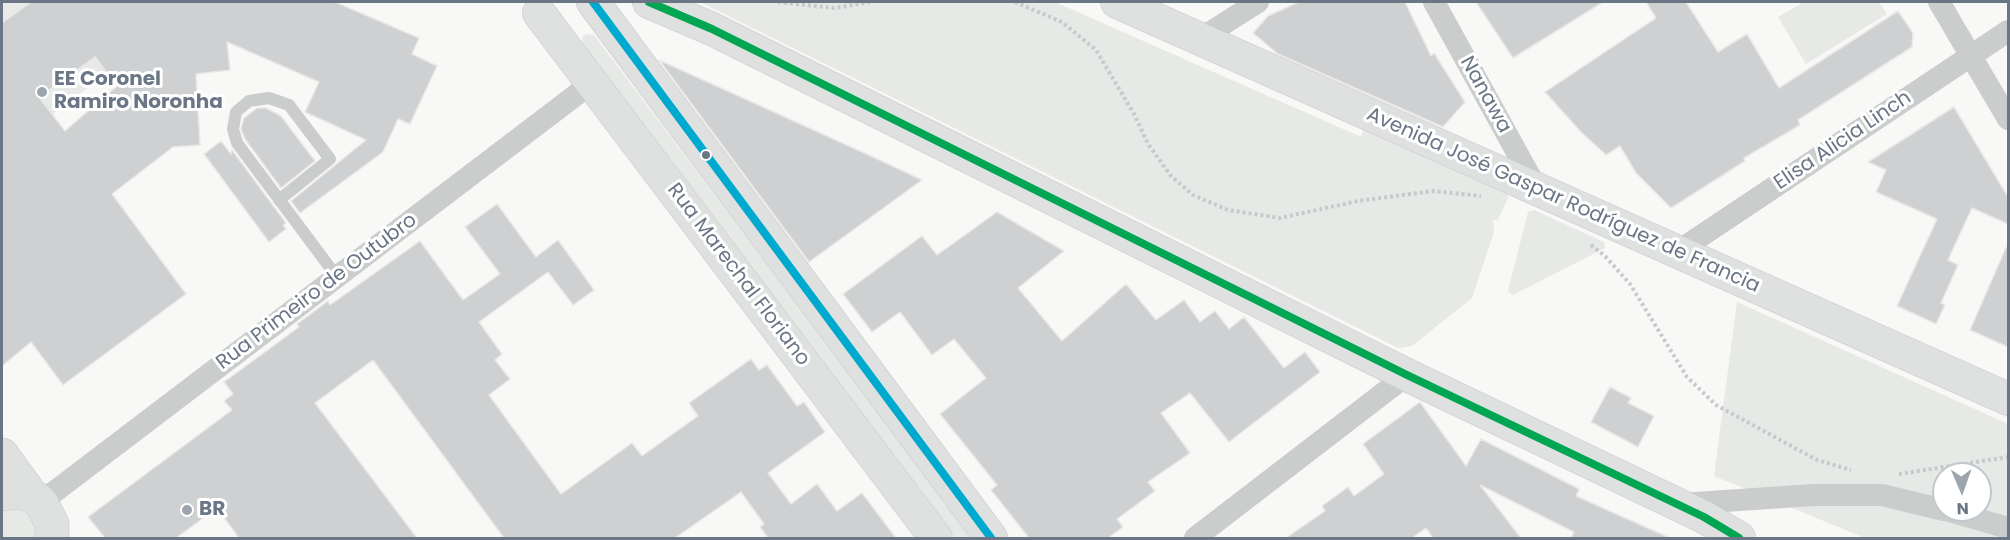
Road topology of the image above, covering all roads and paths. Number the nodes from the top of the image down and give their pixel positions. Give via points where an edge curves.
1 (591, 2) edge
2 (649, 2) edge
3 (778, 2) edge
4 (871, 2) edge
5 (1015, 2) edge
6 (1117, 2) edge
7 (1258, 2) edge
8 (1434, 2) edge
9 (1940, 2) edge
10 (531, 7) edge
11 (2008, 31) edge
12 (1200, 39) junction
13 (1971, 55) junction
14 (593, 82) junction
15 (2008, 119) edge
16 (1537, 189) junction
17 (1487, 197) dead end
18 (279, 200) junction
19 (1582, 238) dead end
20 (1677, 252) junction
21 (337, 277) junction
22 (1407, 375) junction
23 (2008, 399) edge
24 (2, 455) edge
25 (2008, 457) edge
26 (1858, 472) dead end
27 (1891, 475) dead end
28 (1677, 504) junction
29 (1932, 507) edge
30 (40, 515) edge
31 (1987, 522) edge
32 (2008, 528) edge
33 (936, 538) edge
34 (991, 538) edge
35 (1195, 538) edge
36 (1739, 538) edge

1 - 10 main road via 567,15
1 - 34 main road
2 - 22 main road via 722,34
3 - 4 path via 834,8
5 - 17 path via 1062,22 1096,50 1148,144 1171,176 1193,195 1228,210 1280,218 1358,201 1433,192
6 - 12 main road, Avenida José Gaspar Rodríguez de Francia
7 - 12 street
8 - 16 street, Nanawa
9 - 13 street
10 - 14 main road, Rua Marechal Floriano
11 - 13 street, Elisa Alicia Linch
12 - 16 main road, Avenida José Gaspar Rodríguez de Francia
13 - 15 street
13 - 20 street, Elisa Alicia Linch
14 - 21 street, Rua Primeiro de Outubro
14 - 33 main road, Rua Marechal Floriano
16 - 20 main road, Avenida José Gaspar Rodríguez de Francia
18 - 18 lane via 237,143 233,129 236,112 249,101 269,98 289,105 330,159
18 - 21 lane
19 - 26 path via 1630,284 1686,377 1716,405 1817,460
20 - 23 main road, Avenida José Gaspar Rodríguez de Francia
21 - 30 street, Rua Primeiro de Outubro
22 - 28 main road
22 - 35 street
24 - 30 main road
25 - 27 path
28 - 29 street via 1882,495
28 - 36 main road
31 - 32 street

